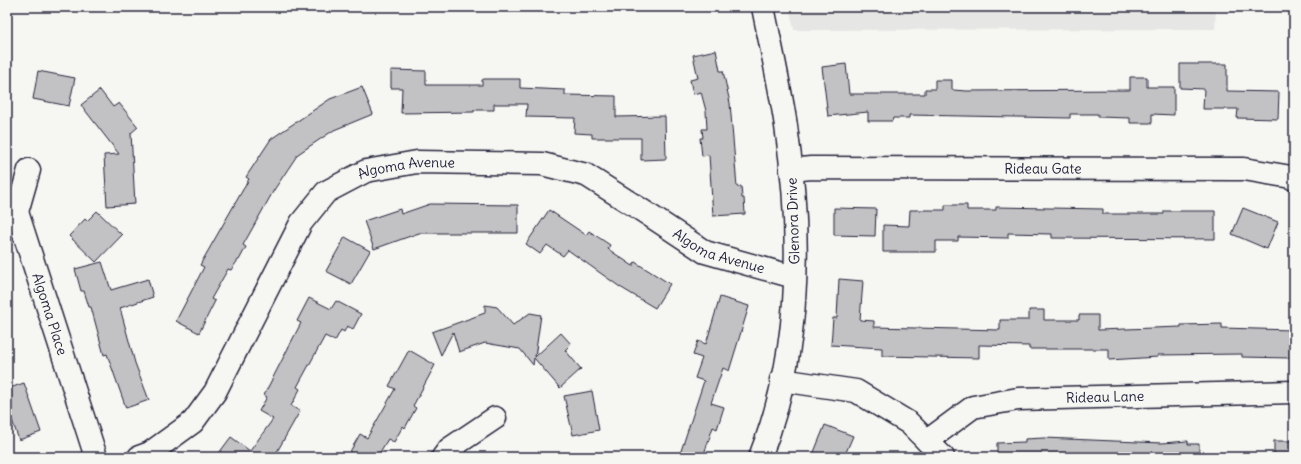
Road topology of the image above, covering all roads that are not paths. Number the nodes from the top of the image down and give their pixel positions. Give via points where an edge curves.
1 (763, 7) edge
2 (29, 170) dead end
3 (791, 170) junction
4 (1293, 174) edge
5 (794, 277) junction
6 (782, 380) junction
7 (1294, 392) edge
8 (495, 418) dead end
9 (927, 441) junction
10 (96, 457) edge
11 (139, 457) edge
12 (443, 457) edge
13 (760, 457) edge
14 (943, 457) edge

1 - 3 street, Glenora Drive via 786,126
2 - 10 street, Algoma Place via 17,212
3 - 4 street, Rideau Gate via 1244,170
3 - 5 street, Glenora Drive via 796,230
5 - 6 street, Glenora Drive via 790,340
5 - 11 street, Algoma Avenue via 705,252 586,175 542,164 417,162 366,171 326,192 301,223 215,392 193,422 150,453
6 - 9 street via 856,390 909,423
6 - 13 street, Glenora Drive via 771,428
7 - 9 street, Rideau Lane via 1018,399 973,407
8 - 12 street via 449,449
9 - 14 street

